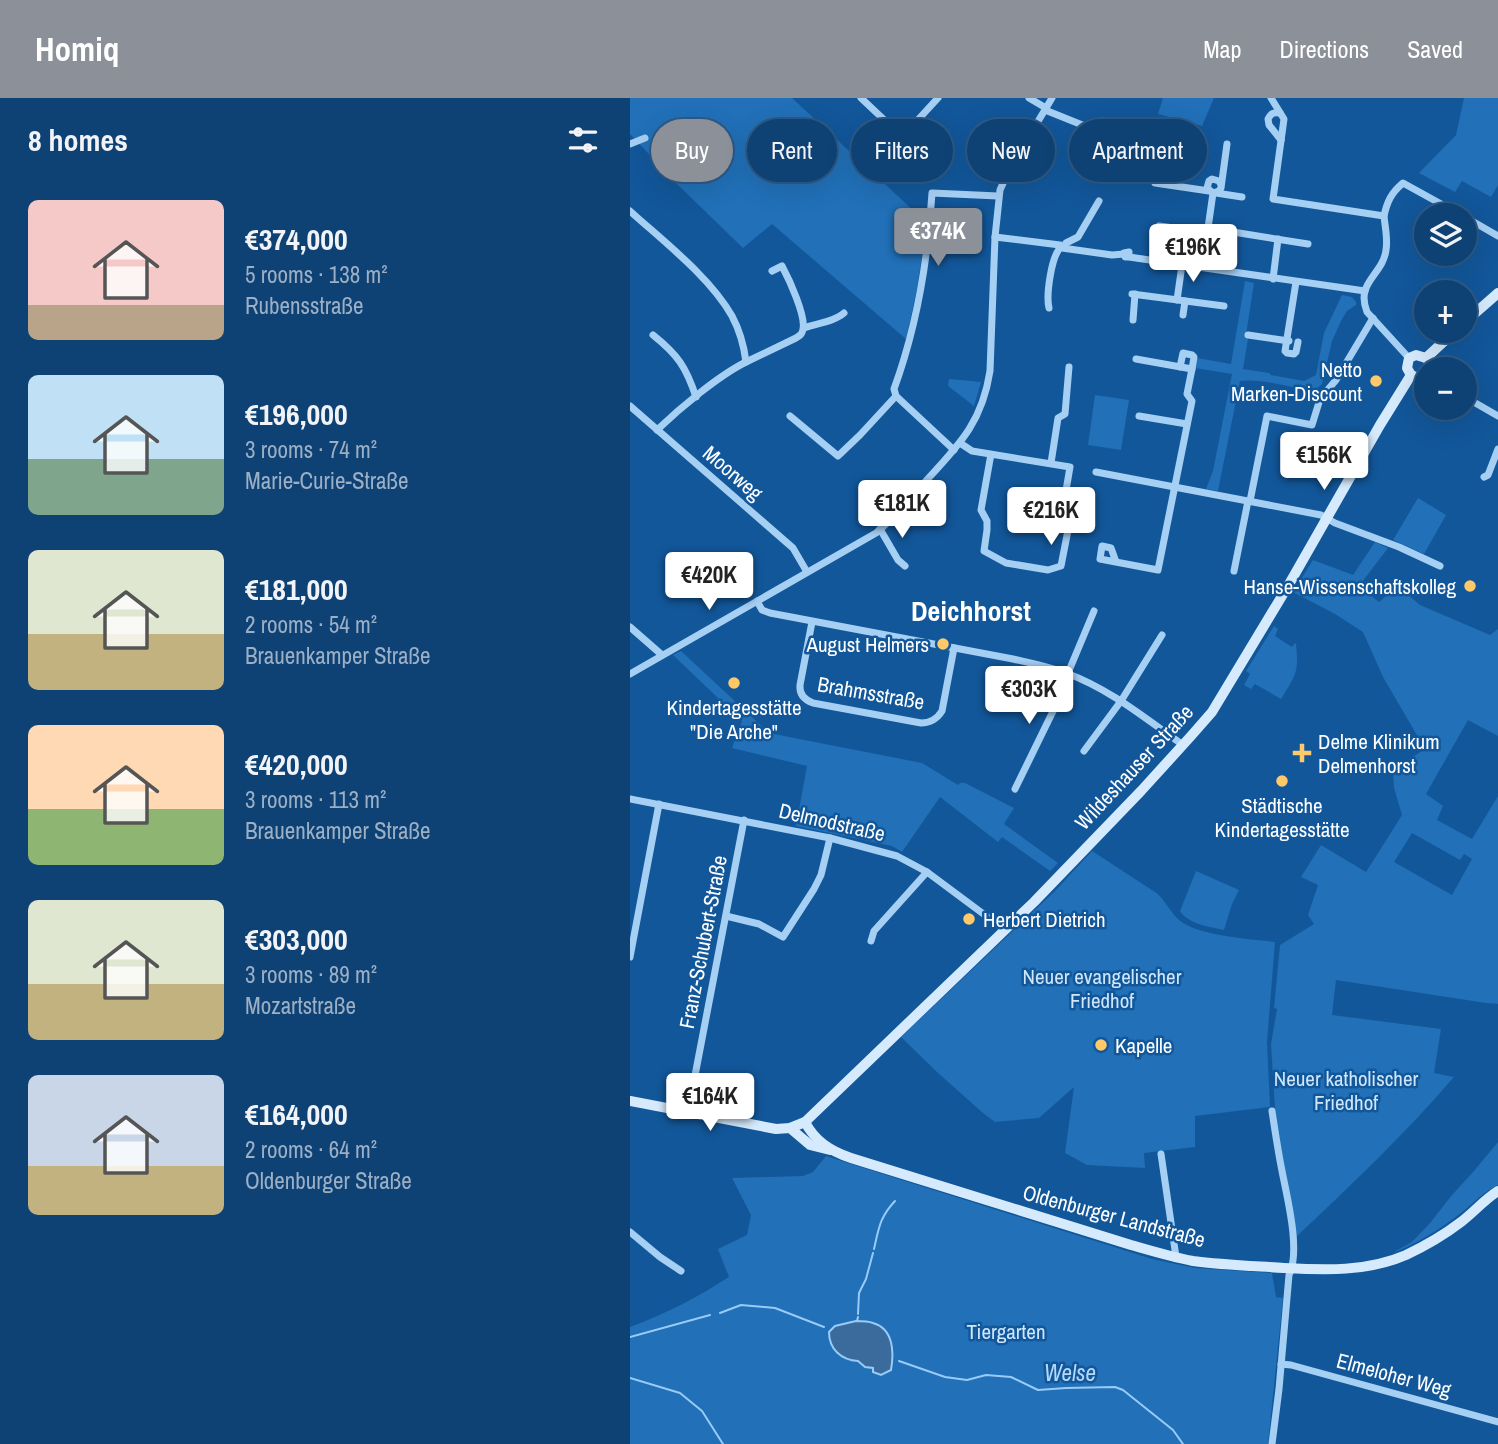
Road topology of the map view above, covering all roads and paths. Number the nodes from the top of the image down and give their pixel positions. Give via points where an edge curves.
1 (861, 98) edge
2 (938, 98) edge
3 (1029, 98) edge
4 (1052, 98) edge
5 (1271, 98) edge
6 (1045, 109) junction
7 (1280, 113) junction
8 (884, 119) edge
9 (917, 119) edge
10 (1069, 119) edge
11 (645, 138) dead end
12 (1282, 141) junction
13 (630, 144) edge
14 (1227, 144) dead end
15 (1155, 183) dead end
16 (1221, 185) junction
17 (1213, 192) junction
18 (998, 197) junction
19 (1242, 197) dead end
20 (1099, 201) dead end
21 (1439, 203) edge
22 (630, 211) edge
23 (1384, 216) junction
24 (1477, 224) edge
25 (1159, 226) dead end
26 (1206, 230) junction
27 (1498, 236) edge
28 (995, 237) junction
29 (1278, 239) junction
30 (1308, 244) dead end
31 (1062, 246) junction
32 (1182, 265) junction
33 (1195, 267) junction
34 (772, 271) dead end
35 (1273, 279) junction
36 (1296, 282) junction
37 (1365, 291) junction
38 (1498, 293) edge
39 (1181, 300) junction
40 (1224, 306) dead end
41 (1049, 308) dead end
42 (1477, 311) edge
43 (844, 313) dead end
44 (1183, 315) dead end
45 (1373, 318) junction
46 (1133, 320) dead end
47 (804, 328) junction
48 (653, 335) dead end
49 (1248, 335) dead end
50 (1287, 341) junction
51 (1442, 343) edge
52 (1423, 357) edge
53 (1427, 357) edge
54 (1409, 358) junction
55 (1136, 359) dead end
56 (746, 362) junction
57 (1069, 366) dead end
58 (1180, 367) junction
59 (1192, 369) junction
60 (1411, 376) junction
61 (1414, 377) edge
62 (896, 396) junction
63 (696, 397) junction
64 (1477, 404) edge
65 (630, 406) edge
66 (790, 416) dead end
67 (1139, 416) dead end
68 (1498, 416) edge
69 (1187, 424) junction
70 (657, 430) junction
71 (960, 443) junction
72 (1498, 449) edge
73 (954, 450) junction
74 (991, 454) junction
75 (1051, 463) junction
76 (1096, 472) dead end
77 (1484, 477) dead end
78 (1175, 487) junction
79 (1249, 501) junction
80 (1327, 518) junction
81 (880, 529) junction
82 (1116, 562) dead end
83 (905, 566) dead end
84 (1440, 566) dead end
85 (1234, 571) dead end
86 (807, 572) junction
87 (757, 601) junction
88 (1094, 611) dead end
89 (812, 622) junction
90 (630, 627) edge
91 (1162, 635) dead end
92 (954, 648) junction
93 (662, 655) junction
94 (1068, 673) junction
95 (630, 674) edge
96 (1121, 701) junction
97 (1183, 745) junction
98 (1084, 751) dead end
99 (1015, 789) dead end
100 (630, 799) edge
101 (659, 804) junction
102 (744, 820) junction
103 (830, 838) junction
104 (927, 872) junction
105 (726, 916) junction
106 (1005, 930) junction
107 (871, 941) dead end
108 (630, 957) edge
109 (630, 1101) edge
110 (1272, 1111) dead end
111 (688, 1112) junction
112 (805, 1122) junction
113 (790, 1128) junction
114 (830, 1150) junction
115 (1161, 1154) dead end
116 (1498, 1191) edge
117 (630, 1232) edge
118 (1176, 1257) junction
119 (1293, 1268) junction
120 (681, 1271) dead end
121 (1281, 1364) junction
122 (1498, 1422) edge
123 (1272, 1444) edge

1 - 8 street
2 - 9 street
3 - 6 street
4 - 6 street
5 - 7 street
6 - 10 street
6 - 18 street
7 - 12 street via 1284,119
7 - 12 street via 1268,119
11 - 13 street
12 - 23 street via 1273,199
14 - 16 street
15 - 17 street
16 - 17 street
16 - 17 street via 1212,179 1207,184
17 - 19 street
17 - 26 street
18 - 28 street
18 - 62 street via 932,193 920,294 894,389
20 - 31 street via 1078,237
21 - 23 street via 1403,183 1387,203
22 - 56 street via 724,304 739,332
23 - 37 street via 1387,251
24 - 27 street
25 - 26 street
26 - 29 street
26 - 33 street via 1200,235
28 - 31 street
28 - 71 street via 987,389
29 - 30 street
29 - 35 street
31 - 32 street
31 - 41 street via 1055,252
32 - 33 street
32 - 39 street
33 - 35 street
34 - 47 street via 782,266 791,282
35 - 36 street
36 - 37 street
36 - 50 street
37 - 45 street via 1364,304
38 - 42 main road
39 - 40 street
39 - 44 street
39 - 46 street via 1133,294
43 - 47 street
45 - 54 street
45 - 79 street via 1320,399 1312,425 1267,416
47 - 56 street via 796,338
48 - 63 street via 681,362
49 - 50 street
50 - 50 street via 1300,343 1294,354 1285,351
51 - 53 main road
52 - 54 main road
54 - 60 main road
55 - 58 street
56 - 63 street
57 - 75 street via 1065,414 1058,418
58 - 59 street
58 - 59 street via 1183,353 1194,357
59 - 69 street
60 - 61 main road
60 - 80 main road, Wildeshauser Straße
62 - 66 street via 838,456
62 - 73 street
63 - 70 street
64 - 68 street
65 - 70 street, Moorweg
67 - 69 street
69 - 78 street
70 - 86 street, Moorweg via 793,548
71 - 73 street
71 - 74 street via 972,451
72 - 77 street
73 - 81 street
74 - 75 street
74 - 75 street via 981,510 987,521 984,551 1006,563 1048,570 1061,566 1070,520 1064,502 1070,467
76 - 78 street
78 - 79 street
78 - 82 street via 1158,570
79 - 80 street
79 - 85 street
80 - 84 street
80 - 97 main road, Wildeshauser Straße via 1212,712
81 - 83 street
81 - 86 street
86 - 87 street
87 - 89 street via 762,610
87 - 93 street
88 - 94 street
89 - 92 street
89 - 92 street, Brahmsstraße via 799,690 813,704 926,723 942,711
90 - 93 street
91 - 96 street
92 - 94 street
93 - 95 street
94 - 96 street
94 - 99 street
96 - 97 street
96 - 98 street
97 - 106 main road, Wildeshauser Straße
100 - 101 street, Delmodstraße
101 - 102 street, Delmodstraße
101 - 108 street
102 - 103 street, Delmodstraße
102 - 105 street, Franz-Schubert-Straße
103 - 104 street, Delmodstraße via 897,856
103 - 105 street via 821,875 783,937 759,924
104 - 106 street, Delmodstraße
104 - 107 street via 874,931
105 - 111 street, Franz-Schubert-Straße
106 - 112 main road, Wildeshauser Straße
109 - 111 main road
110 - 119 street via 1293,1223
111 - 113 main road via 763,1128
112 - 113 main road
112 - 114 main road, Oldenburger Landstraße
113 - 114 main road via 810,1145
114 - 118 main road, Oldenburger Landstraße
115 - 118 street
116 - 119 main road, Oldenburger Landstraße via 1460,1223 1394,1259 1357,1268
117 - 120 street
118 - 119 main road, Oldenburger Landstraße
119 - 121 street
121 - 122 street, Elmeloher Weg
121 - 123 street

